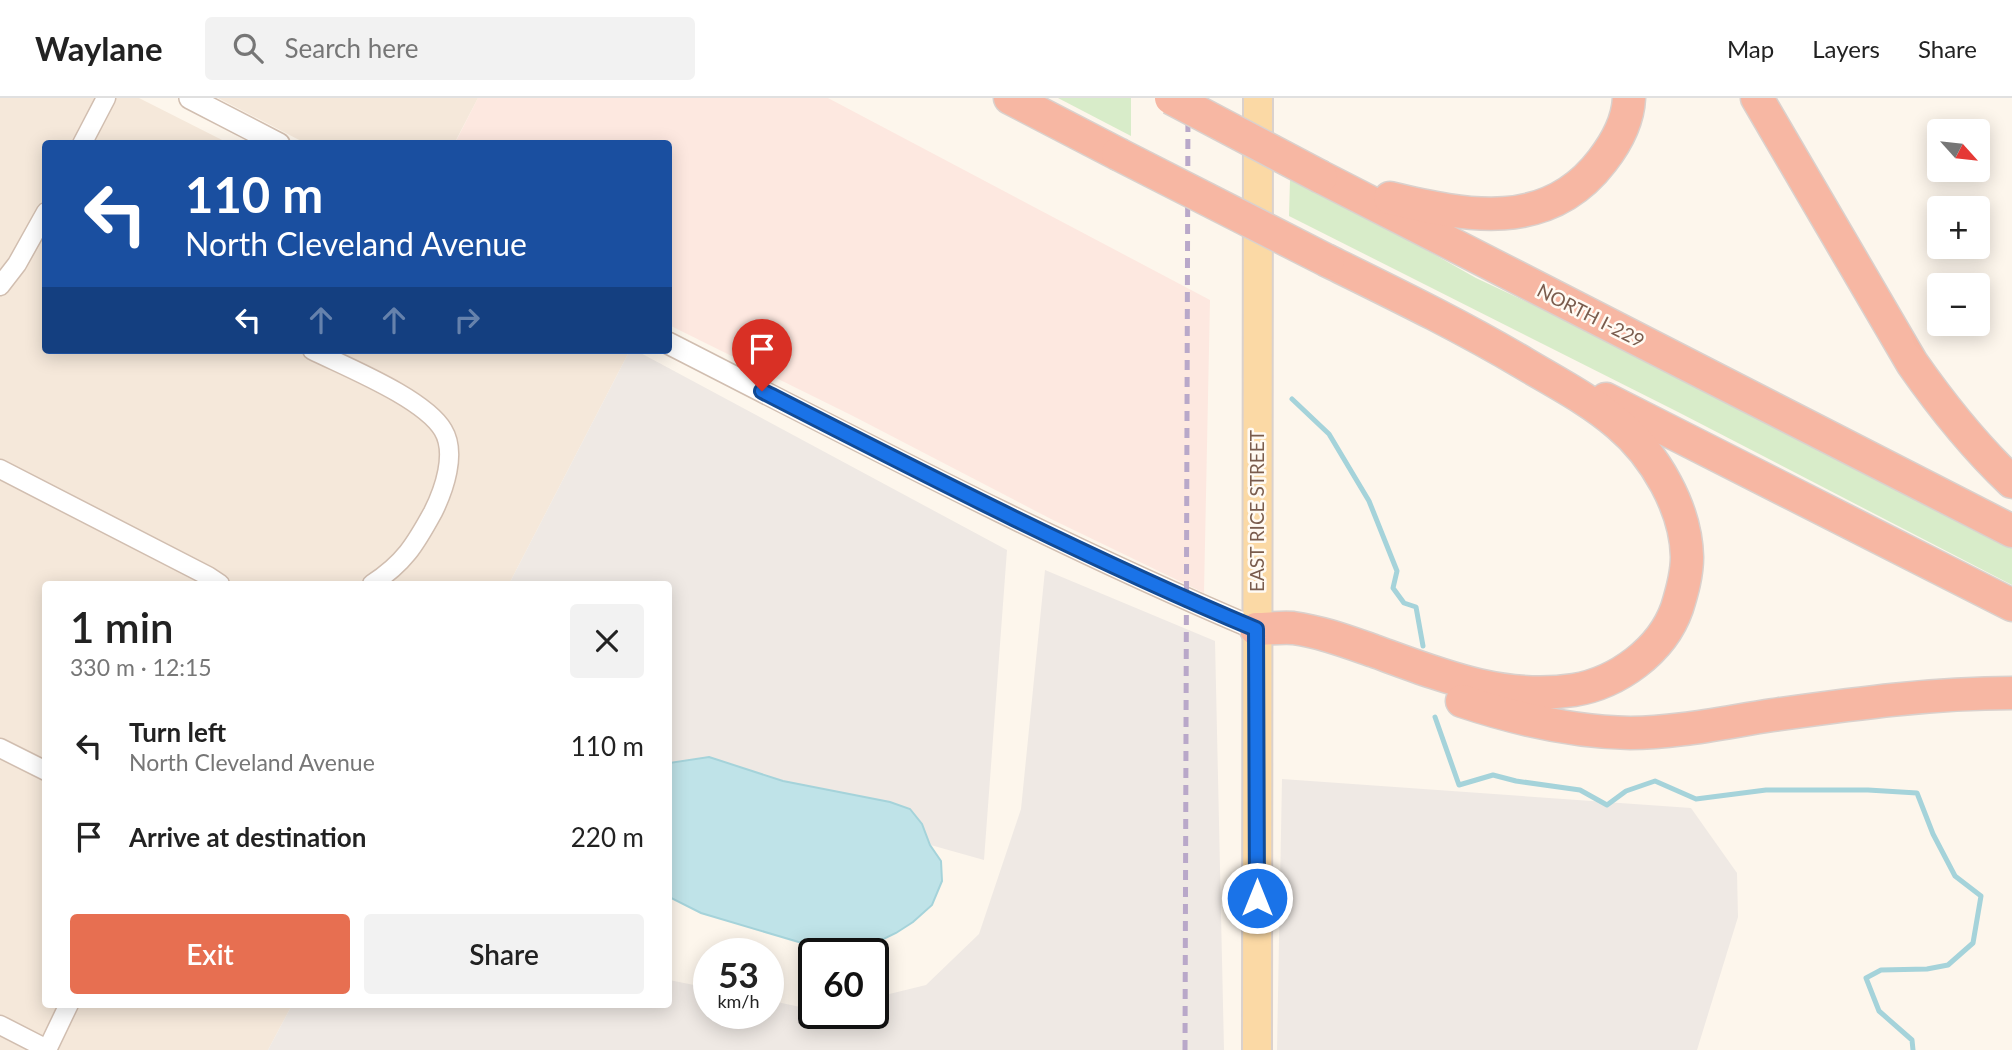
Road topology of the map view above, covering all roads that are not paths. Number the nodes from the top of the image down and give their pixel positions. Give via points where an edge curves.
1 (106, 98) edge
2 (190, 98) edge
3 (1010, 98) edge
4 (1171, 98) edge
5 (1258, 98) edge
6 (1629, 98) edge
7 (1757, 98) edge
8 (84, 140) edge
9 (271, 140) edge
10 (1332, 183) junction
11 (42, 220) edge
12 (0, 286) edge
13 (1464, 328) junction
14 (672, 345) edge
15 (320, 354) edge
16 (0, 469) edge
17 (2012, 482) edge
18 (2012, 531) edge
19 (216, 581) edge
20 (377, 581) edge
21 (2012, 604) edge
22 (1256, 629) junction
23 (2012, 693) edge
24 (0, 748) edge
25 (42, 769) edge
26 (67, 1008) edge
27 (0, 1025) edge
28 (47, 1050) edge
29 (1257, 1050) edge

1 - 8 street
2 - 9 street
3 - 13 highway, bridge
4 - 10 highway, NORTH I-229, bridge
5 - 22 main road, EAST RICE STREET
6 - 10 highway via 1623,125 1589,179 1543,206 1515,213 1448,212
7 - 17 highway via 1912,363 1963,431
10 - 18 highway, NORTH I-229
11 - 12 street
13 - 21 highway
13 - 22 highway via 1590,402 1642,448 1665,481 1682,527 1687,558 1683,591 1665,632 1622,673 1576,690 1532,694 1465,683 1323,634 1291,628
14 - 22 street via 997,509
15 - 20 street via 415,401 444,430 450,463 438,501 413,548
16 - 19 street
22 - 23 highway via 1484,708 1584,730 1678,729 1910,696
22 - 29 main road, EAST RICE STREET
24 - 25 street
26 - 28 street
27 - 28 street

